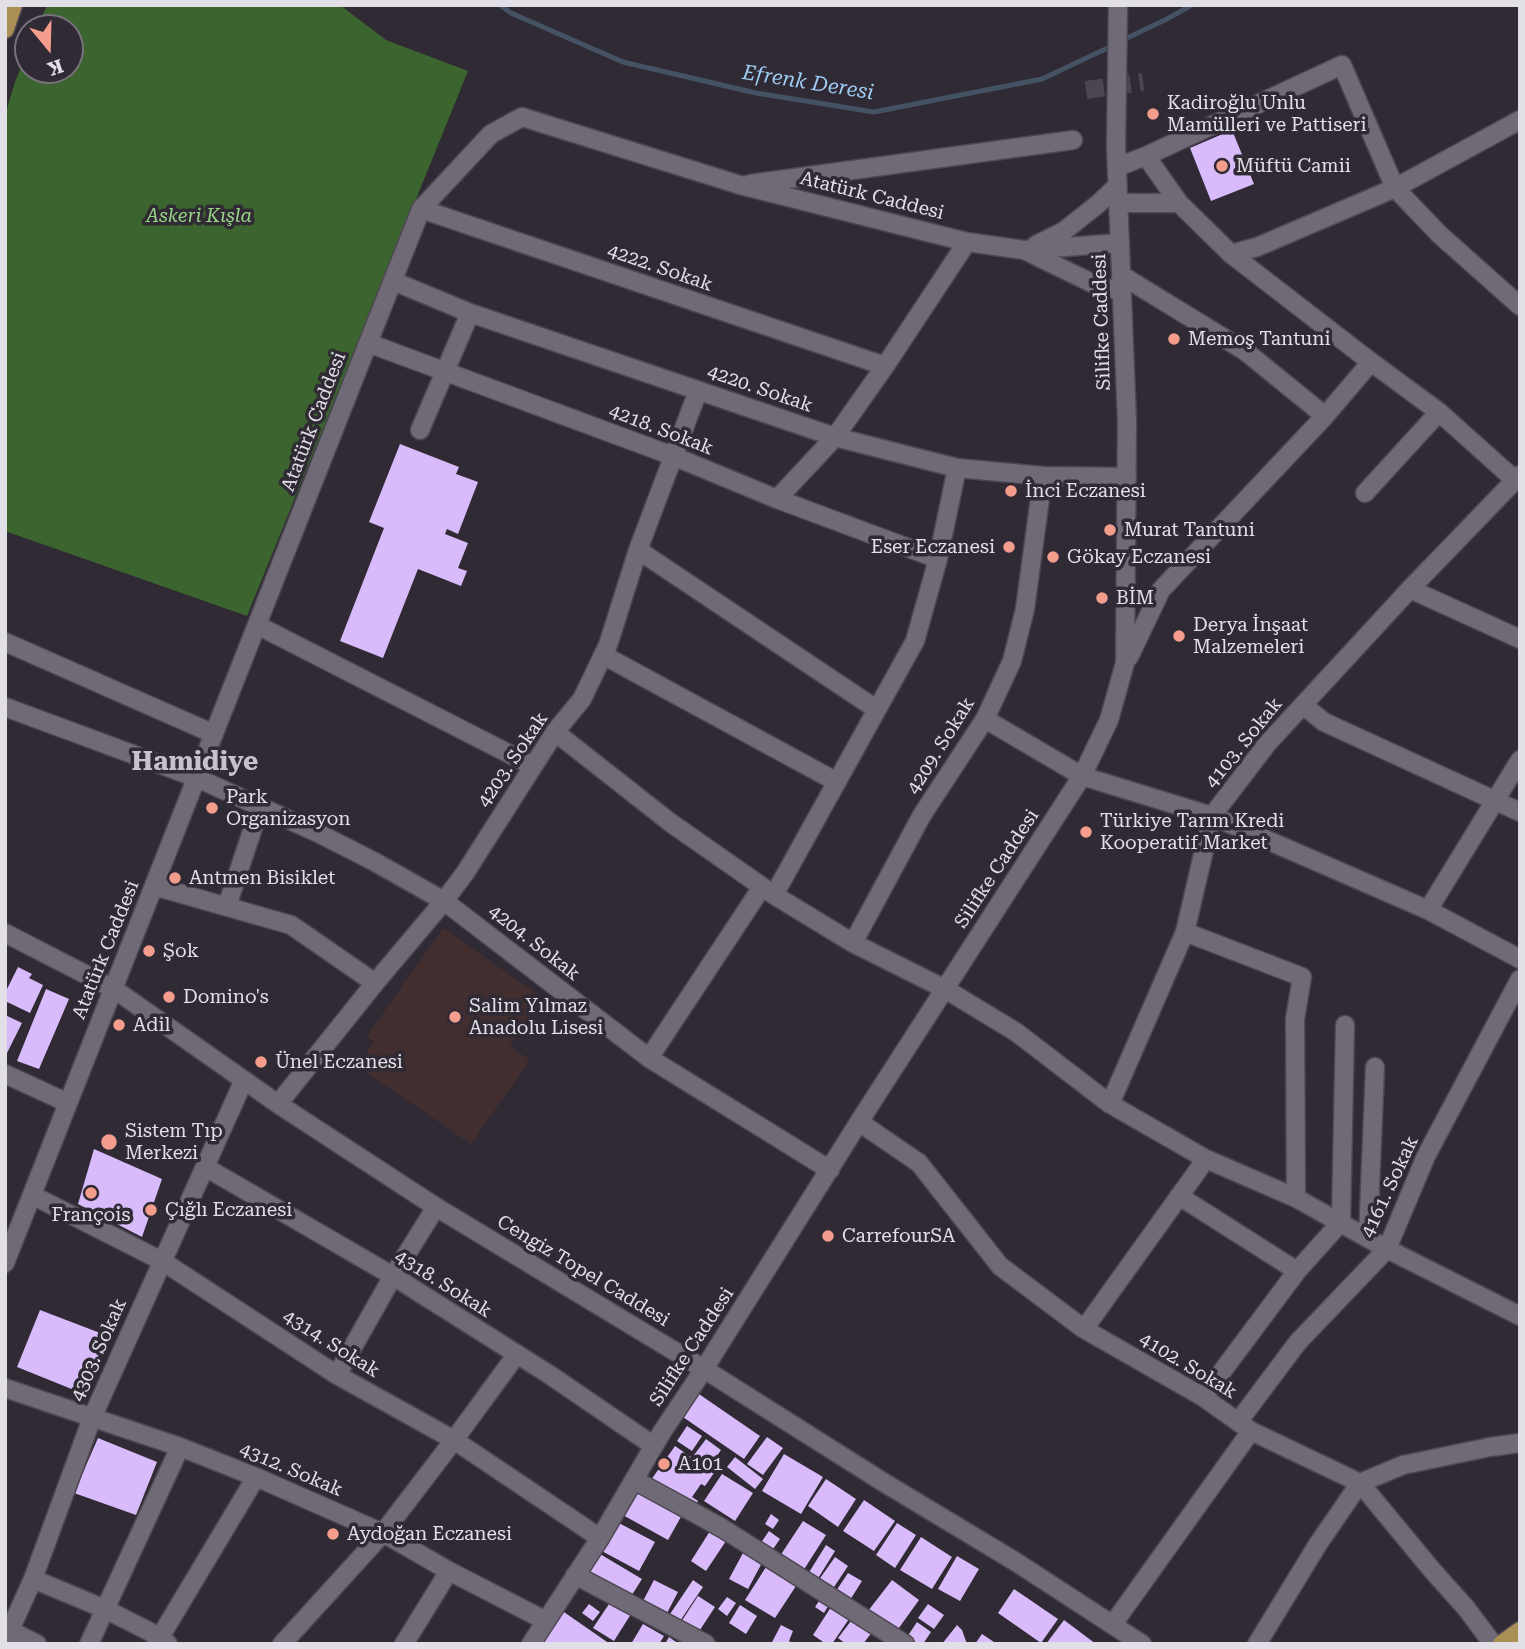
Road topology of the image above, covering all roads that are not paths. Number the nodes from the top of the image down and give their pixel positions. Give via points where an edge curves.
1 (13, 5) edge
2 (1118, 5) edge
3 (5, 29) edge
4 (1520, 120) edge
5 (1073, 140) dead end
6 (1146, 156) junction
7 (740, 185) junction
8 (1117, 185) junction
9 (1395, 188) junction
10 (1179, 203) junction
11 (421, 209) junction
12 (967, 242) junction
13 (1120, 243) junction
14 (1024, 250) junction
15 (1231, 254) junction
16 (393, 281) junction
17 (1121, 283) junction
18 (1520, 306) edge
19 (470, 313) junction
20 (368, 343) junction
21 (1371, 362) junction
22 (885, 366) junction
23 (446, 372) junction
24 (698, 391) junction
25 (1439, 412) junction
26 (1325, 416) junction
27 (420, 430) dead end
28 (835, 437) junction
29 (673, 456) junction
30 (957, 468) junction
31 (1043, 476) junction
32 (1127, 477) junction
33 (1518, 477) edge
34 (1365, 493) dead end
35 (777, 499) junction
36 (638, 550) junction
37 (938, 559) junction
38 (1410, 589) junction
39 (257, 625) junction
40 (1520, 639) edge
41 (5, 642) edge
42 (603, 655) junction
43 (1125, 663) junction
44 (1303, 705) junction
45 (5, 707) edge
46 (876, 709) junction
47 (985, 719) junction
48 (555, 732) junction
49 (214, 734) junction
50 (1520, 760) edge
51 (533, 766) junction
52 (1082, 776) junction
53 (197, 778) junction
54 (837, 782) junction
55 (1494, 801) junction
56 (260, 807) junction
57 (1520, 812) edge
58 (1212, 816) junction
59 (154, 886) junction
60 (768, 891) junction
61 (444, 901) junction
62 (228, 906) junction
63 (1428, 910) junction
64 (1185, 932) junction
65 (5, 933) edge
66 (853, 943) junction
67 (1520, 960) edge
68 (1520, 979) edge
69 (375, 983) junction
70 (114, 989) junction
71 (945, 989) junction
72 (1345, 1025) dead end
73 (649, 1058) junction
74 (1375, 1067) dead end
75 (5, 1074) edge
76 (244, 1080) junction
77 (68, 1103) junction
78 (278, 1104) junction
79 (1110, 1104) junction
80 (859, 1122) junction
81 (1206, 1159) junction
82 (205, 1167) junction
83 (830, 1170) junction
84 (32, 1195) junction
85 (1180, 1196) junction
86 (1296, 1198) junction
87 (436, 1207) junction
88 (1341, 1222) junction
89 (11, 1232) edge
90 (1368, 1238) junction
91 (1387, 1249) junction
92 (162, 1261) junction
93 (5, 1263) edge
94 (1297, 1271) junction
95 (393, 1276) junction
96 (1518, 1310) edge
97 (1084, 1329) junction
98 (517, 1354) junction
99 (704, 1369) junction
100 (337, 1375) junction
101 (5, 1388) edge
102 (1203, 1397) junction
103 (92, 1418) junction
104 (1245, 1427) junction
105 (454, 1440) junction
106 (1520, 1443) edge
107 (654, 1446) junction
108 (180, 1447) junction
109 (256, 1477) junction
110 (634, 1480) junction
111 (1360, 1483) junction
112 (383, 1533) junction
113 (600, 1538) junction
114 (449, 1571) junction
115 (575, 1576) junction
116 (33, 1579) junction
117 (105, 1609) junction
118 (547, 1621) junction
119 (1112, 1624) junction
120 (1520, 1631) edge
121 (8, 1636) edge
122 (162, 1641) edge
123 (37, 1644) edge
124 (89, 1644) edge
125 (282, 1644) edge
126 (404, 1644) edge
127 (531, 1644) edge
128 (706, 1644) edge
129 (905, 1644) edge
130 (1142, 1644) edge
131 (1257, 1644) edge
132 (1493, 1644) edge
133 (1502, 1644) edge

1 - 3 main road
2 - 8 street, Silifke Caddesi, bridge
4 - 9 street
5 - 7 street
6 - 8 street
6 - 9 street via 1342,65
6 - 10 street
7 - 11 street, Atatürk Caddesi via 522,117 491,134
7 - 12 street, Atatürk Caddesi
8 - 10 street
8 - 13 street, Silifke Caddesi
8 - 14 street via 1064,231
9 - 15 street
9 - 18 street
10 - 15 street
11 - 16 street, Atatürk Caddesi
11 - 22 street, 4222. Sokak
12 - 14 street, Atatürk Caddesi
12 - 22 street
13 - 14 street, Atatürk Caddesi
13 - 17 street, Silifke Caddesi
14 - 17 street, Atatürk Caddesi via 1098,286
15 - 21 street
16 - 19 street, 4220. Sokak
16 - 20 street, Atatürk Caddesi
17 - 26 street, Atatürk Caddesi via 1245,351
17 - 32 street, Silifke Caddesi
19 - 23 street
19 - 24 street, 4220. Sokak
20 - 23 street, 4218. Sokak
20 - 39 street, Atatürk Caddesi
21 - 25 street
21 - 26 street
22 - 28 street
23 - 27 street
23 - 29 street, 4218. Sokak
24 - 28 street, 4220. Sokak
24 - 29 street, 4203. Sokak
25 - 33 street
25 - 34 street
26 - 43 street via 1161,590
28 - 30 street, 4220. Sokak
28 - 35 street
29 - 35 street, 4218. Sokak
29 - 36 street, 4203. Sokak
30 - 31 street, 4220. Sokak
30 - 37 street
31 - 32 street, 4220. Sokak
31 - 47 street, 4209. Sokak via 1025,610 1012,661
32 - 43 street, Silifke Caddesi
33 - 38 street, 4103. Sokak
35 - 37 street, 4218. Sokak
36 - 42 street, 4203. Sokak
36 - 46 street
37 - 46 street via 915,641
38 - 40 street
38 - 44 street, 4103. Sokak
39 - 49 street, Atatürk Caddesi
39 - 51 street
41 - 49 street
42 - 48 street, 4203. Sokak via 582,699
42 - 54 street
43 - 52 street, Silifke Caddesi via 1109,720
44 - 55 street via 1324,722
44 - 58 street, 4103. Sokak
45 - 53 street, 4204. Sokak
46 - 54 street
47 - 52 street
47 - 66 street, 4209. Sokak via 922,815
48 - 51 street, 4203. Sokak
48 - 60 street via 671,823
49 - 53 street, Atatürk Caddesi
50 - 55 street
51 - 61 street, 4203. Sokak
52 - 58 street
52 - 71 street, Silifke Caddesi
53 - 56 street, 4204. Sokak
53 - 59 street, Atatürk Caddesi
54 - 60 street
55 - 57 street
55 - 63 street
56 - 61 street, 4204. Sokak
56 - 62 street
58 - 63 street
58 - 64 street, 4103. Sokak
59 - 62 street
59 - 70 street, Atatürk Caddesi
60 - 66 street
60 - 73 street
61 - 69 street, 4203. Sokak
61 - 73 street, 4204. Sokak
62 - 69 street via 291,925
63 - 67 street
64 - 79 street, 4103. Sokak
64 - 86 street via 1302,976 1294,1019
65 - 70 street, Cengiz Topel Caddesi
66 - 71 street
68 - 91 street, 4161. Sokak via 1426,1156
69 - 78 street, 4203. Sokak
70 - 76 street, Cengiz Topel Caddesi
70 - 77 street, Atatürk Caddesi
71 - 79 street via 1016,1032
71 - 80 street, Silifke Caddesi
72 - 88 street
73 - 83 street, 4204. Sokak
74 - 90 street
75 - 77 street
76 - 78 street, Cengiz Topel Caddesi
76 - 82 street, 4303. Sokak
77 - 84 street, Atatürk Caddesi
78 - 87 street, Cengiz Topel Caddesi
79 - 81 street
80 - 83 street, Silifke Caddesi
80 - 97 street, 4102. Sokak via 919,1163 1000,1266
81 - 85 street
81 - 86 street
82 - 92 street, 4303. Sokak
82 - 95 street, 4318. Sokak
83 - 99 street, Silifke Caddesi
84 - 89 street, Atatürk Caddesi
84 - 92 street, 4314. Sokak
85 - 94 street
85 - 97 street
86 - 88 street
87 - 95 street
87 - 99 street, Cengiz Topel Caddesi
88 - 90 street
88 - 94 street
89 - 93 street, Atatürk Caddesi
90 - 91 street
91 - 96 street
91 - 104 street, 4161. Sokak via 1298,1342
92 - 100 street, 4314. Sokak
92 - 103 street, 4303. Sokak
94 - 102 street
95 - 98 street, 4318. Sokak
95 - 100 street
97 - 102 street, 4102. Sokak
98 - 105 street
98 - 107 street, 4318. Sokak
99 - 107 street, Silifke Caddesi
99 - 119 street, Cengiz Topel Caddesi
100 - 105 street, 4314. Sokak
101 - 103 street, 4312. Sokak
102 - 104 street, 4102. Sokak
103 - 108 street, 4312. Sokak
103 - 116 street, 4303. Sokak
104 - 111 street, 4102. Sokak
104 - 119 street, 4161. Sokak
105 - 112 street
105 - 113 street, 4314. Sokak
106 - 111 street via 1404,1465
107 - 110 street, Silifke Caddesi
108 - 109 street, 4312. Sokak
108 - 117 street
109 - 112 street, 4312. Sokak
109 - 122 street
110 - 113 street, Silifke Caddesi
110 - 129 street via 722,1528
111 - 131 street
111 - 132 street, 4102. Sokak
112 - 114 street, 4312. Sokak
112 - 125 street
113 - 115 street, Silifke Caddesi
114 - 118 street, 4312. Sokak
114 - 126 street
115 - 118 street, Silifke Caddesi
115 - 128 street
116 - 117 street
116 - 121 street, 4303. Sokak
117 - 122 street
117 - 124 street
118 - 127 street, Silifke Caddesi
119 - 130 street, Cengiz Topel Caddesi
120 - 133 main road
121 - 123 street

